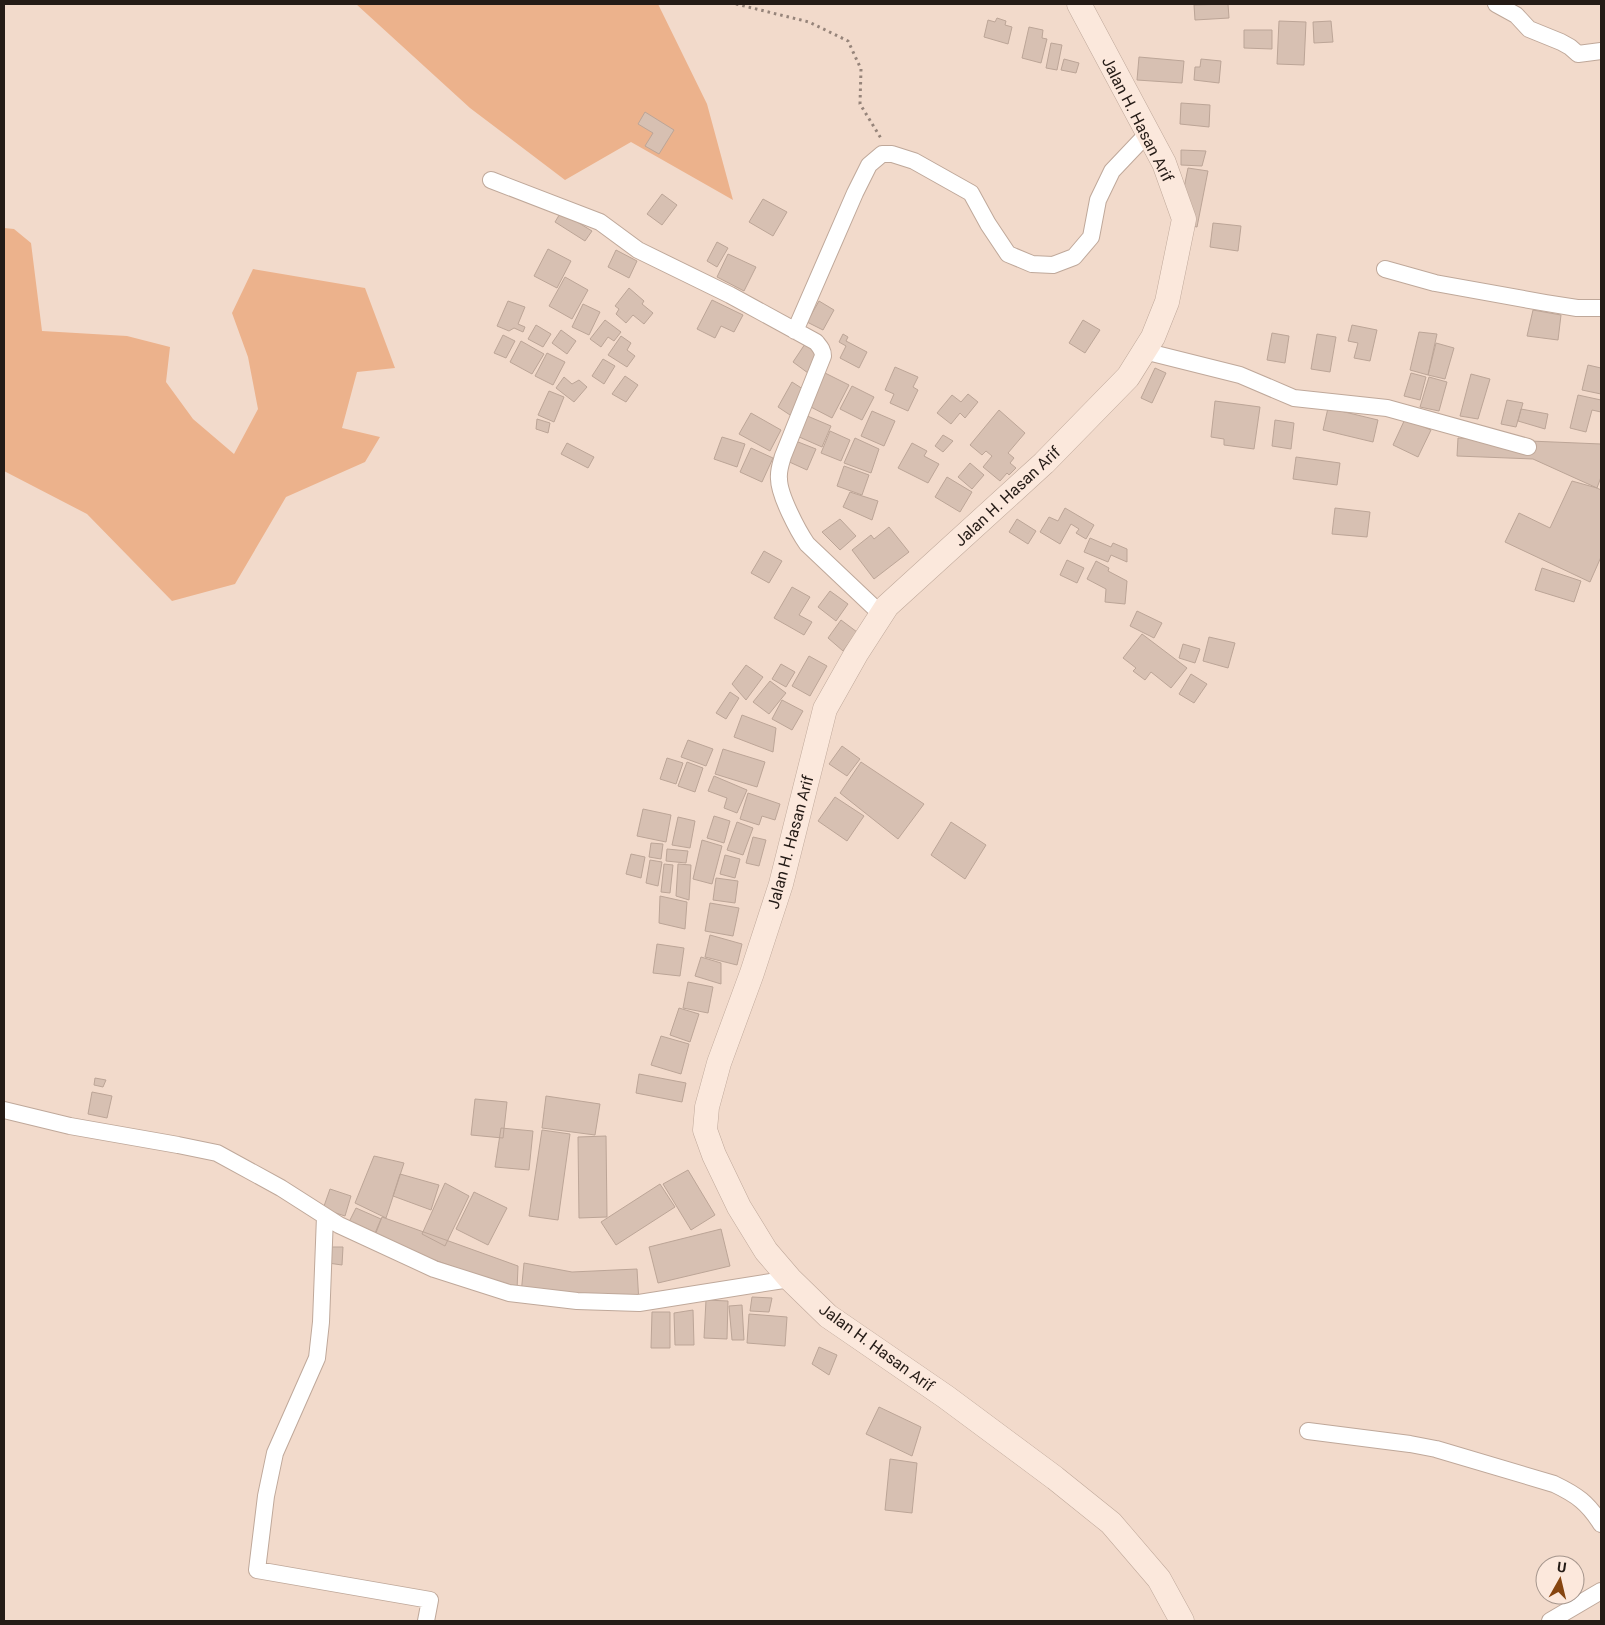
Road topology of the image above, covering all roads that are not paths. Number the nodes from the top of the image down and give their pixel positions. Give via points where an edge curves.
1 (1079, 4) edge
2 (1496, 4) edge
3 (1601, 51) edge
4 (1148, 133) junction
5 (491, 180) dead end
6 (1385, 269) dead end
7 (1601, 308) edge
8 (796, 331) junction
9 (1144, 351) junction
10 (1528, 447) dead end
11 (882, 615) junction
12 (4, 1110) edge
13 (325, 1216) junction
14 (790, 1279) junction
15 (1308, 1431) dead end
16 (1601, 1524) edge
17 (1601, 1591) edge
18 (426, 1621) edge
19 (1182, 1621) edge
20 (1550, 1621) edge

1 - 4 main road, Jalan H. Hasan Arif
2 - 3 street via 1516,15 1529,29 1562,42 1578,54
4 - 8 street via 1112,171 1098,200 1091,237 1074,257 1053,265 1032,264 1008,254 971,194 914,162 882,154 870,165 855,193
4 - 9 main road, Jalan H. Hasan Arif via 1164,163 1184,219 1167,302
5 - 8 street via 600,222 638,250
6 - 7 street via 1546,303
8 - 11 street via 816,342 823,356 784,456 779,480 781,492 807,544
9 - 10 street via 1240,375 1294,398 1387,408
9 - 11 main road, Jalan H. Hasan Arif via 1128,376 1044,463 887,606
11 - 14 main road, Jalan H. Hasan Arif via 826,709 780,884 707,1107 705,1130 714,1155 766,1251
12 - 13 street via 217,1154
13 - 14 street via 434,1269 520,1295 639,1303
13 - 18 street via 317,1358 275,1453 257,1570 430,1600
14 - 19 main road, Jalan H. Hasan Arif via 828,1316 954,1402 1111,1523 1159,1579
15 - 16 street via 1436,1449 1554,1484 1591,1508
17 - 20 street

